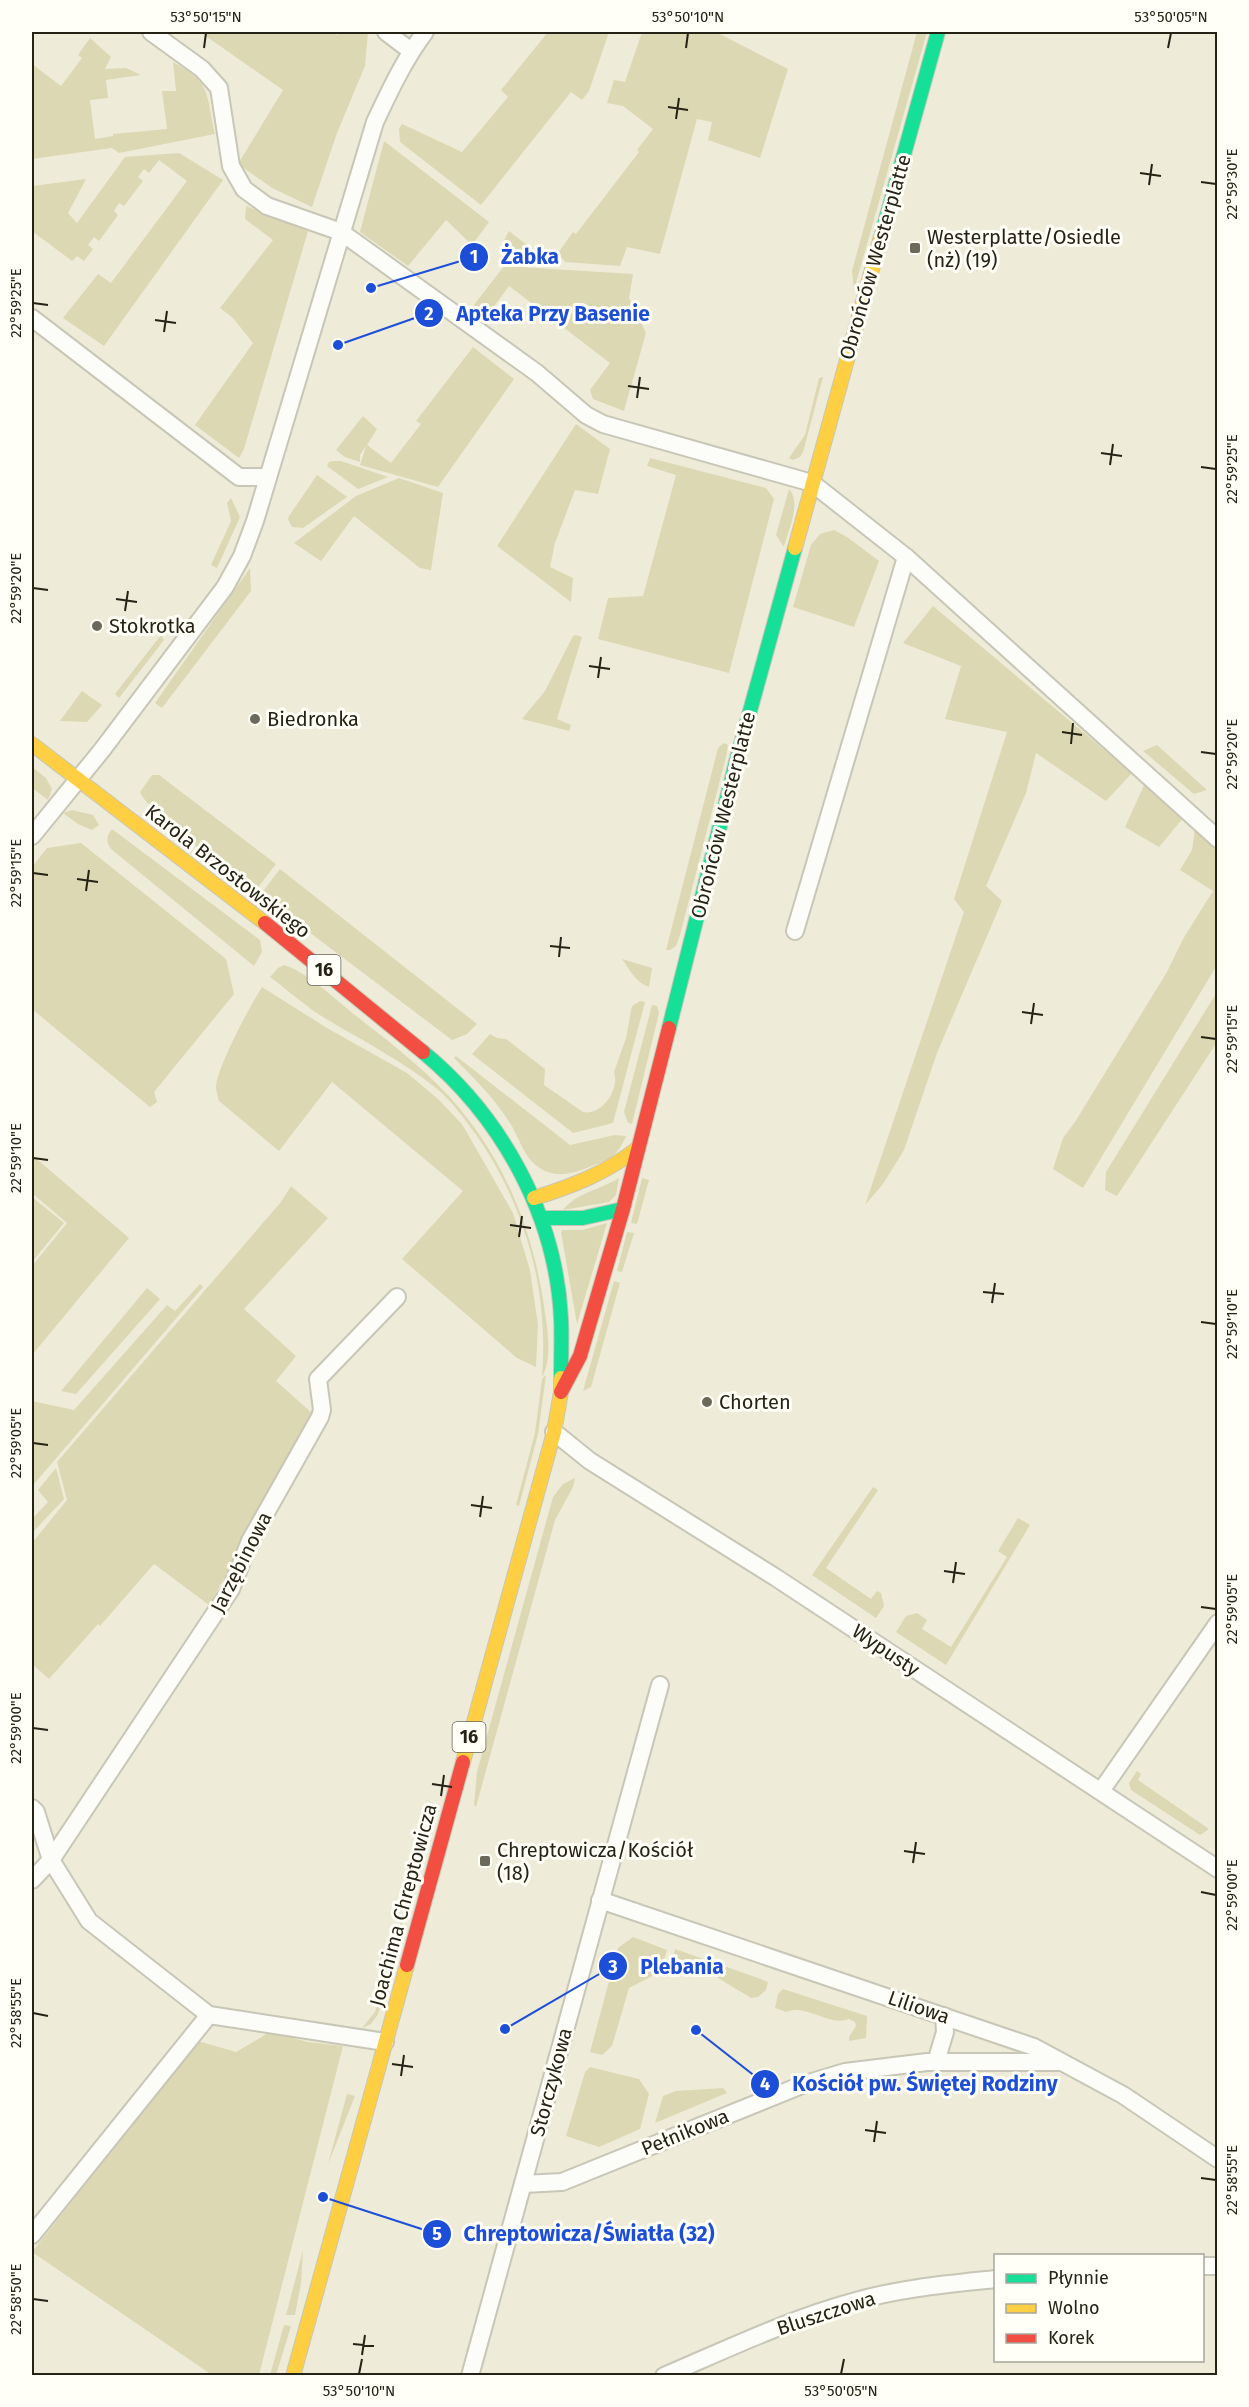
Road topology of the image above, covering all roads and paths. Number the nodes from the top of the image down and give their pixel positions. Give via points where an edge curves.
1 (151, 32) edge
2 (386, 32) edge
3 (425, 32) edge
4 (938, 32) edge
5 (411, 51) junction
6 (342, 232) junction
7 (32, 318) edge
8 (268, 477) junction
9 (812, 483) junction
10 (906, 556) junction
11 (32, 744) edge
12 (76, 779) junction
13 (32, 836) edge
14 (1218, 839) edge
15 (795, 931) dead end
16 (638, 1148) junction
17 (534, 1198) junction
18 (623, 1209) junction
19 (542, 1218) junction
20 (397, 1297) dead end
21 (561, 1392) junction
22 (554, 1432) junction
23 (1218, 1623) edge
24 (660, 1685) dead end
25 (1101, 1791) junction
26 (32, 1808) edge
27 (51, 1860) junction
28 (1218, 1869) edge
29 (32, 1880) edge
30 (600, 1900) junction
31 (209, 2015) junction
32 (944, 2016) junction
33 (385, 2042) junction
34 (936, 2062) junction
35 (1060, 2062) junction
36 (1218, 2159) edge
37 (523, 2184) junction
38 (32, 2235) edge
39 (994, 2279) edge
40 (293, 2376) edge
41 (470, 2376) edge
42 (664, 2376) edge

1 - 6 street via 202,69 219,88 231,166 244,189 267,206
2 - 5 street
3 - 5 street
4 - 9 main road, Obrońców Westerplatte
5 - 6 street via 375,122
6 - 8 street
6 - 9 street via 537,373 586,415 603,424
7 - 8 street via 239,477
8 - 12 street via 242,556 225,587
9 - 10 street
9 - 16 main road, Obrońców Westerplatte
10 - 14 street
10 - 15 street
11 - 12 main road, Karola Brzostowskiego / 16
12 - 13 street
12 - 17 main road, Karola Brzostowskiego / 16 via 293,945 447,1072 498,1135
16 - 17 main road via 616,1166 583,1183
16 - 18 main road, Obrońców Westerplatte
17 - 19 main road, Joachima Chreptowicza / 16
18 - 19 main road via 567,1221
18 - 21 main road, Obrońców Westerplatte via 580,1356
19 - 21 main road, Joachima Chreptowicza / 16 via 561,1317
20 - 27 street, Jarzębinowa via 318,1379 320,1417 250,1541 231,1589
21 - 22 main road, Joachima Chreptowicza / 16
22 - 25 street, Wypusty via 590,1461
22 - 33 main road, Joachima Chreptowicza / 16
23 - 25 street
24 - 30 street, Storczykowa
25 - 28 street, Wypusty
26 - 27 street
27 - 29 street, Jarzębinowa
27 - 31 street via 89,1921
30 - 32 street, Liliowa
30 - 37 street, Storczykowa
31 - 33 street
31 - 38 street
32 - 34 street via 945,2032
32 - 35 street, Liliowa via 1034,2047
33 - 40 main road, Joachima Chreptowicza / 16
34 - 35 street, Pełnikowa
34 - 37 street, Pełnikowa via 845,2072 802,2085 562,2182
35 - 36 street, Liliowa via 1123,2096
37 - 41 street, Storczykowa
39 - 42 street, Bluszczowa via 855,2301

